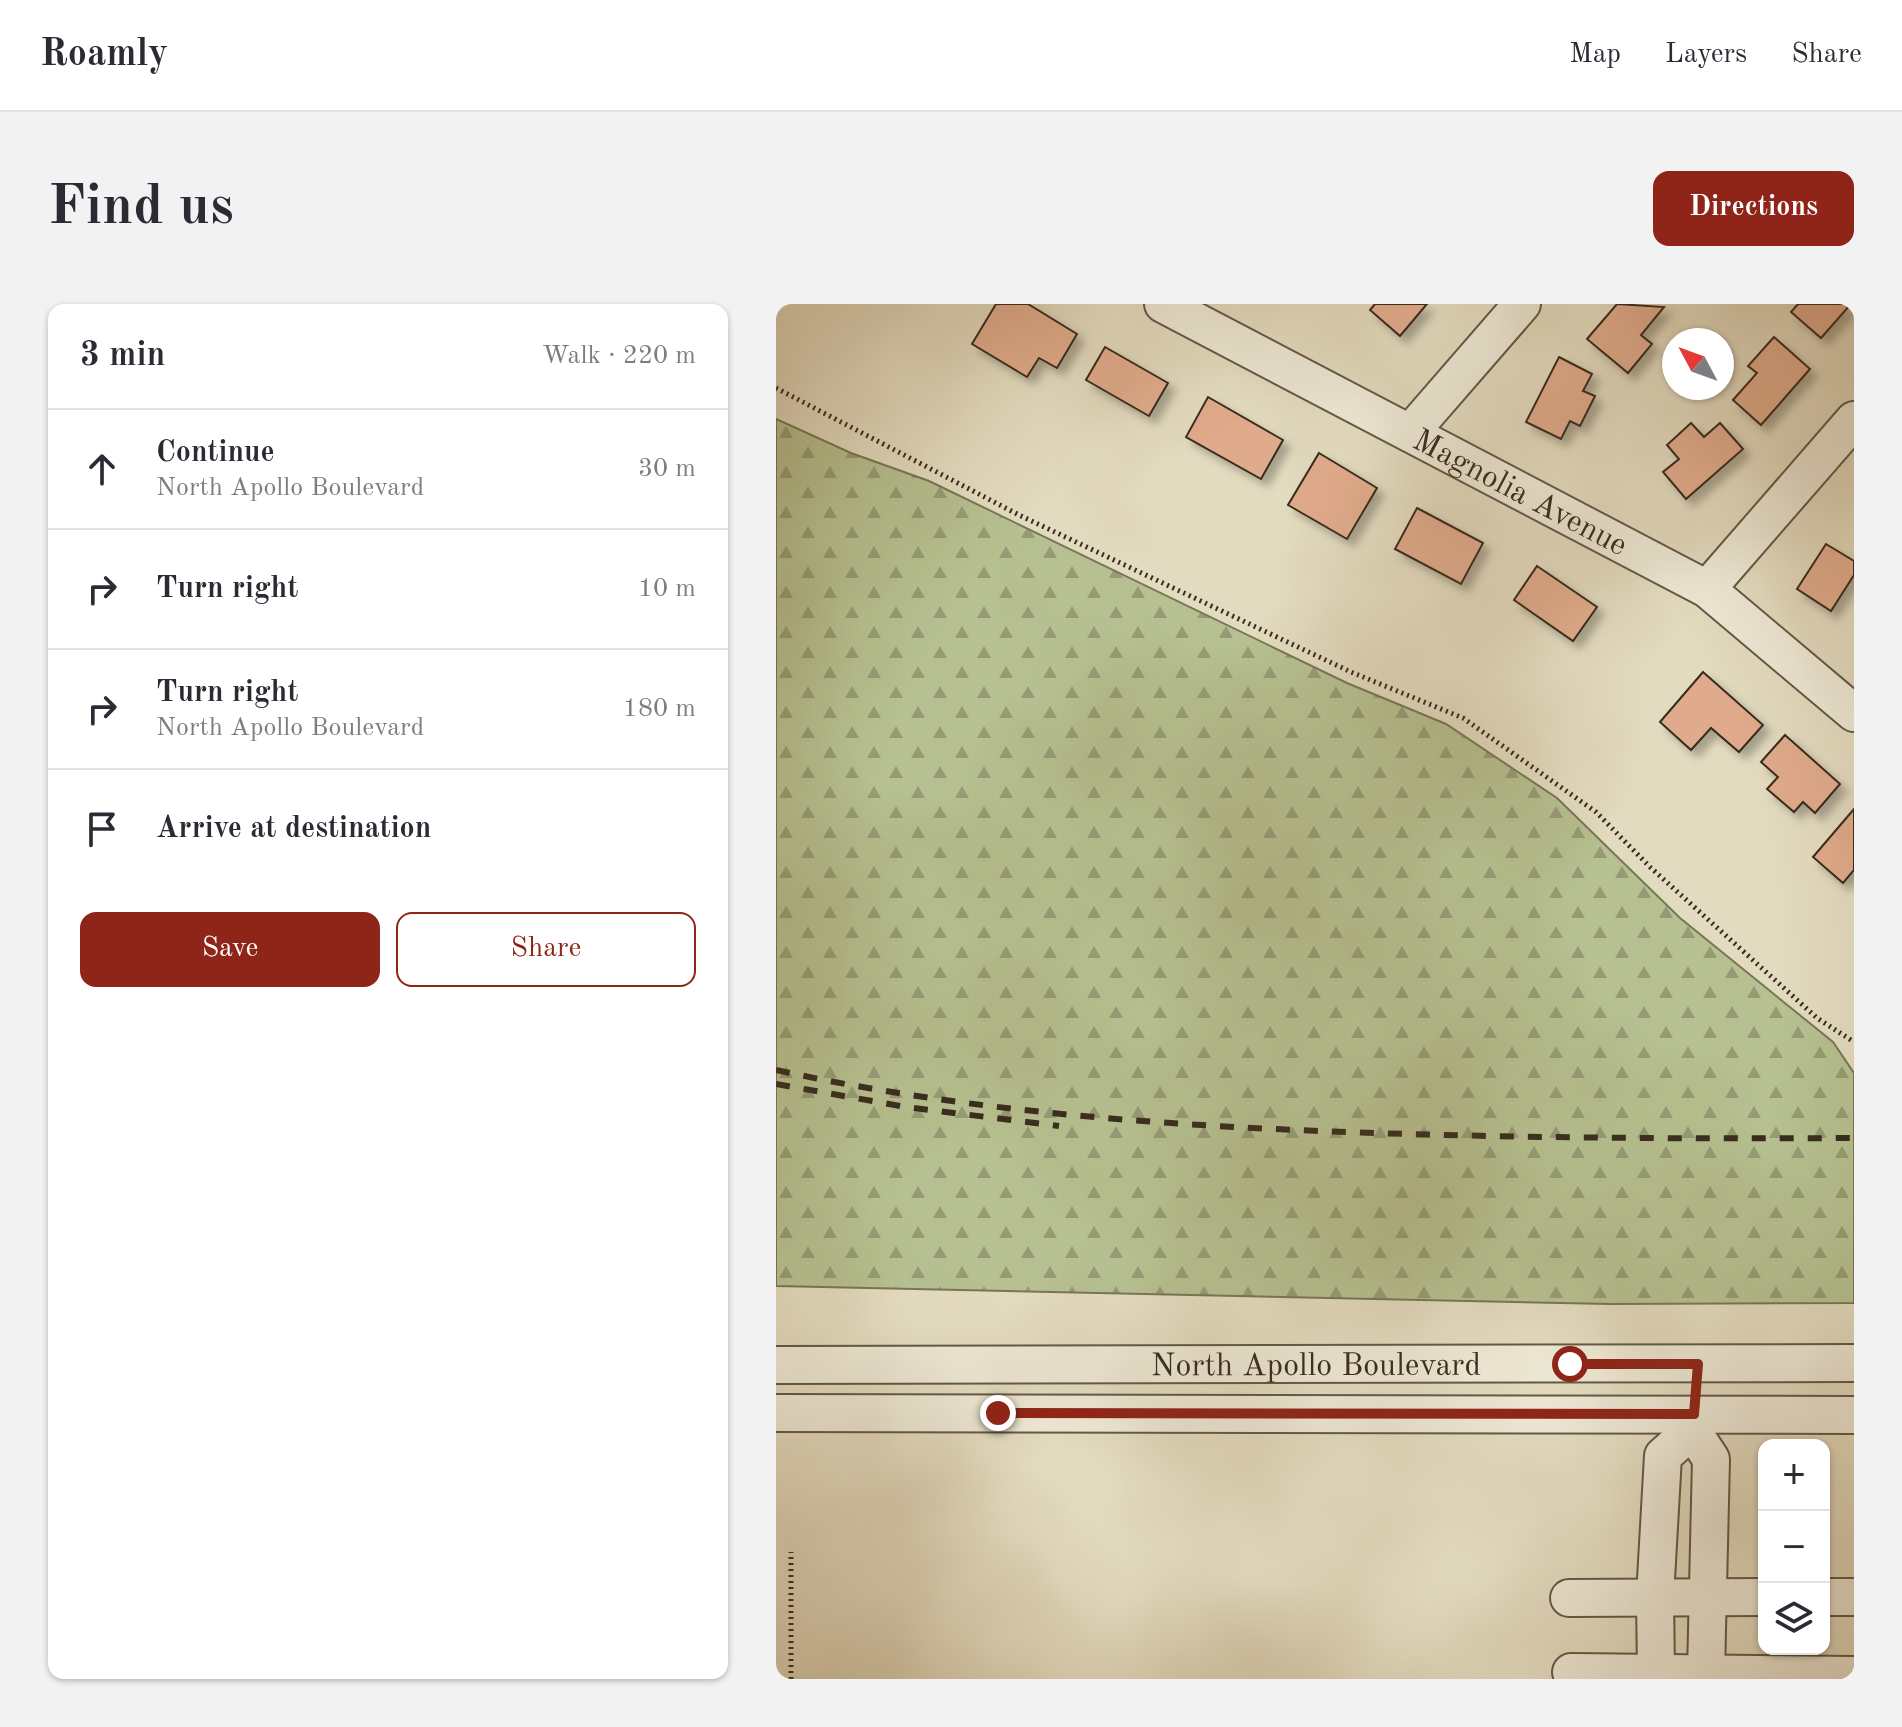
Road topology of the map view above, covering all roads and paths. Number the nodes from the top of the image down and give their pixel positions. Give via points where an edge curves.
1 (1163, 304) edge
2 (1522, 304) edge
3 (776, 388) edge
4 (1854, 420) edge
5 (1410, 433) junction
6 (1707, 589) junction
7 (1854, 713) edge
8 (1854, 1042) edge
9 (1854, 1363) edge
10 (1698, 1364) junction
11 (776, 1365) edge
12 (776, 1413) edge
13 (1854, 1415) edge
14 (1693, 1422) junction
15 (791, 1552) dead end
16 (1655, 1597) junction
17 (1709, 1597) junction
18 (1758, 1597) edge
19 (1830, 1597) edge
20 (1854, 1597) edge
21 (1569, 1598) dead end
22 (1571, 1672) dead end
23 (1656, 1673) junction
24 (1854, 1675) edge
25 (1729, 1676) edge
26 (791, 1679) edge

1 - 5 street, Magnolia Avenue
2 - 5 street
3 - 8 path via 1019,515 1351,672 1463,718 1596,812 1817,1018
4 - 6 street
5 - 6 street, Magnolia Avenue
6 - 7 street, Magnolia Avenue
9 - 10 street, North Apollo Boulevard
10 - 11 street, North Apollo Boulevard
10 - 14 street
12 - 14 street, North Apollo Boulevard
13 - 14 street, North Apollo Boulevard
14 - 16 street via 1663,1456
14 - 17 street via 1711,1459
15 - 26 path
16 - 17 street
16 - 21 street
16 - 23 street
17 - 18 street
17 - 25 street
19 - 20 street
22 - 23 street
23 - 25 street
24 - 25 street

